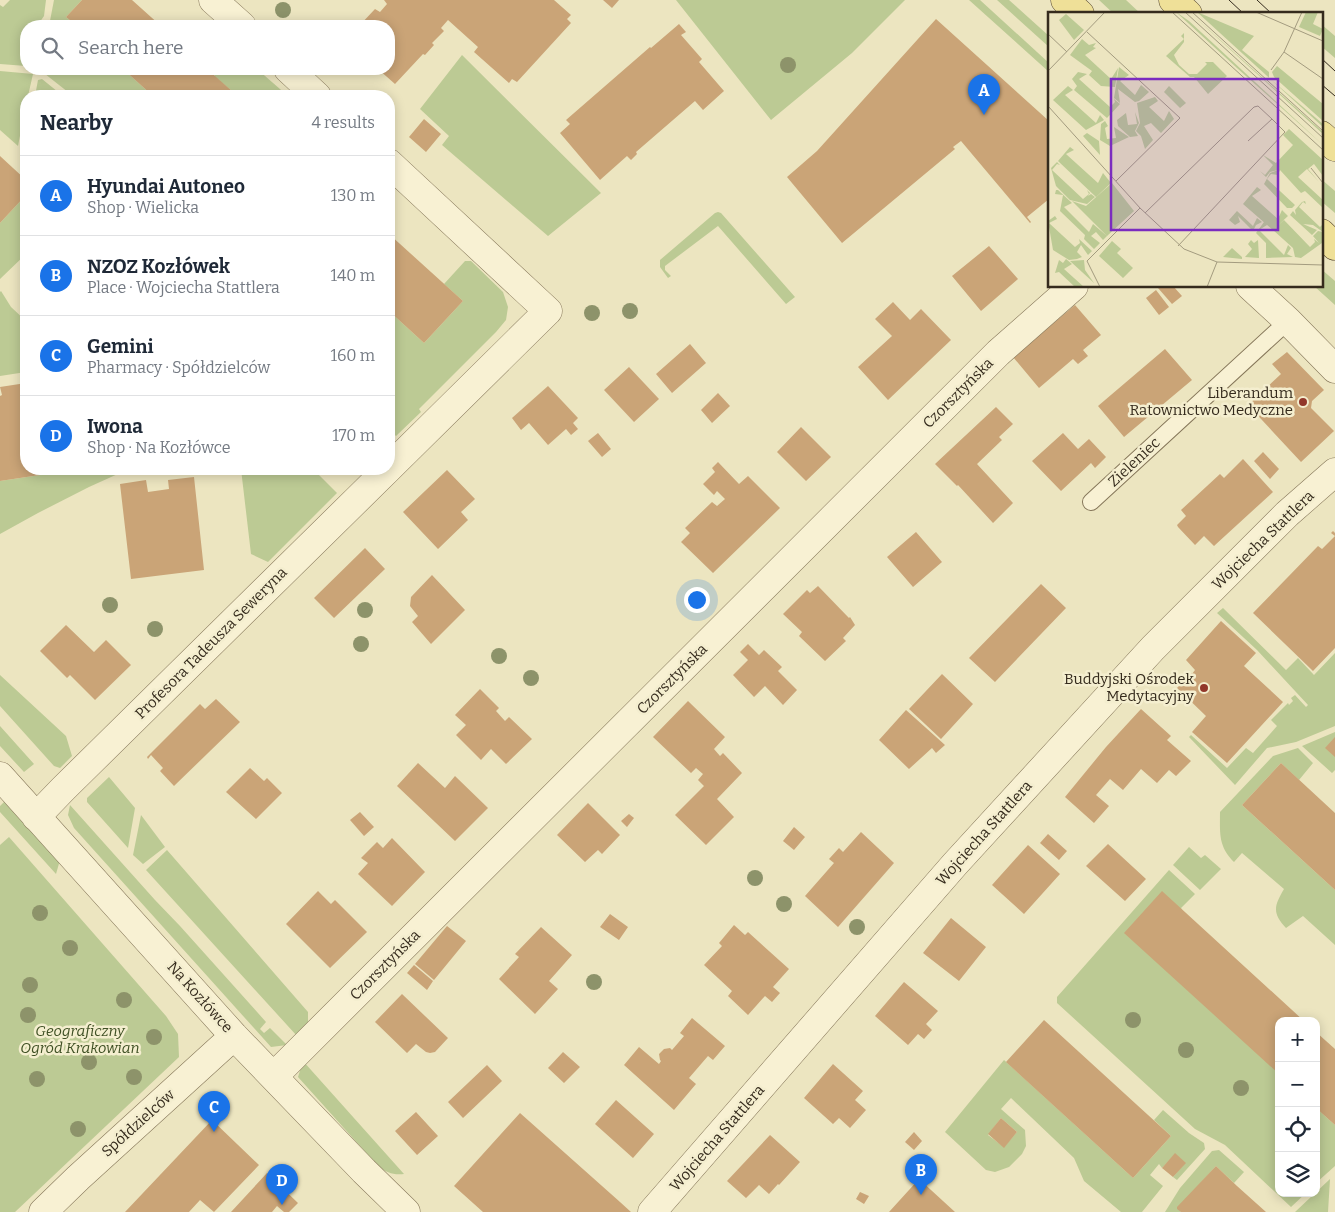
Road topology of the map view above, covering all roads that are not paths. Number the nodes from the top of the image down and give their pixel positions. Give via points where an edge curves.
1 (213, 0) edge
2 (1065, 0) edge
3 (1173, 0) edge
4 (1078, 12) edge
5 (1186, 12) edge
6 (235, 20) edge
7 (294, 75) edge
8 (311, 90) edge
9 (1322, 136) edge
10 (1335, 147) edge
11 (395, 169) edge
12 (1322, 234) edge
13 (1335, 246) edge
14 (1072, 288) edge
15 (1252, 288) edge
16 (1288, 321) junction
17 (1335, 369) edge
18 (395, 461) edge
19 (1335, 472) edge
20 (381, 475) edge
21 (1091, 502) dead end
22 (0, 776) edge
23 (36, 818) junction
24 (234, 1036) junction
25 (274, 1076) junction
26 (43, 1212) edge
27 (406, 1212) edge
28 (652, 1212) edge

1 - 6 street
2 - 4 main road
3 - 5 main road
7 - 8 street
9 - 10 main road
11 - 18 street, Profesora Tadeusza Seweryna via 548,311
12 - 13 main road
14 - 25 street, Czorsztyńska via 991,360
15 - 16 street
16 - 17 street
16 - 21 lane, Zieleniec
19 - 28 street, Wojciecha Stattlera via 1287,514 1153,648 955,864
20 - 23 street, Profesora Tadeusza Seweryna
22 - 23 street, Na Kozłówce
23 - 24 street, Na Kozłówce
24 - 25 street, Na Kozłówce
24 - 26 street, Spółdzielców
25 - 27 street, Na Kozłówce

